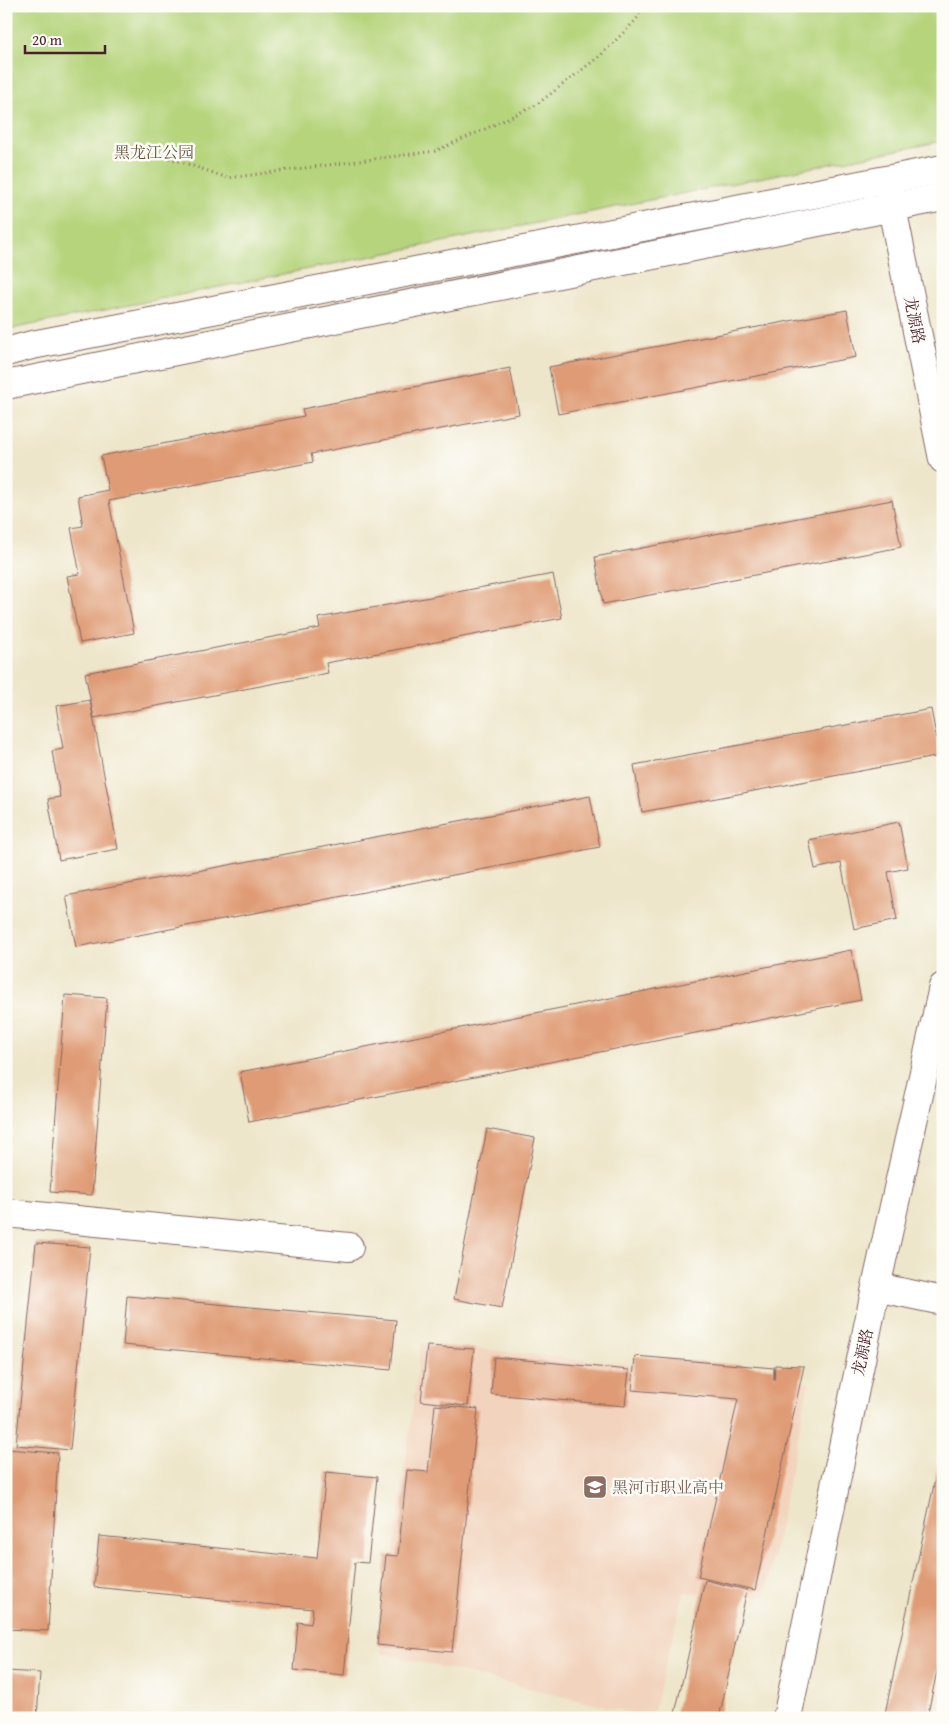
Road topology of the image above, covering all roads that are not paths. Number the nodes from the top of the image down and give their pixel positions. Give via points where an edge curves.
1 (943, 169) edge
2 (889, 194) junction
3 (943, 197) edge
4 (6, 352) edge
5 (6, 385) edge
6 (943, 459) edge
7 (943, 988) edge
8 (6, 1213) edge
9 (349, 1247) dead end
10 (876, 1287) junction
11 (943, 1300) edge
12 (787, 1718) edge

1 - 2 street
2 - 3 street
2 - 4 street
2 - 5 street
2 - 6 street, 龙源路
7 - 10 street, 龙源路
8 - 9 street
10 - 11 street
10 - 12 street, 龙源路

